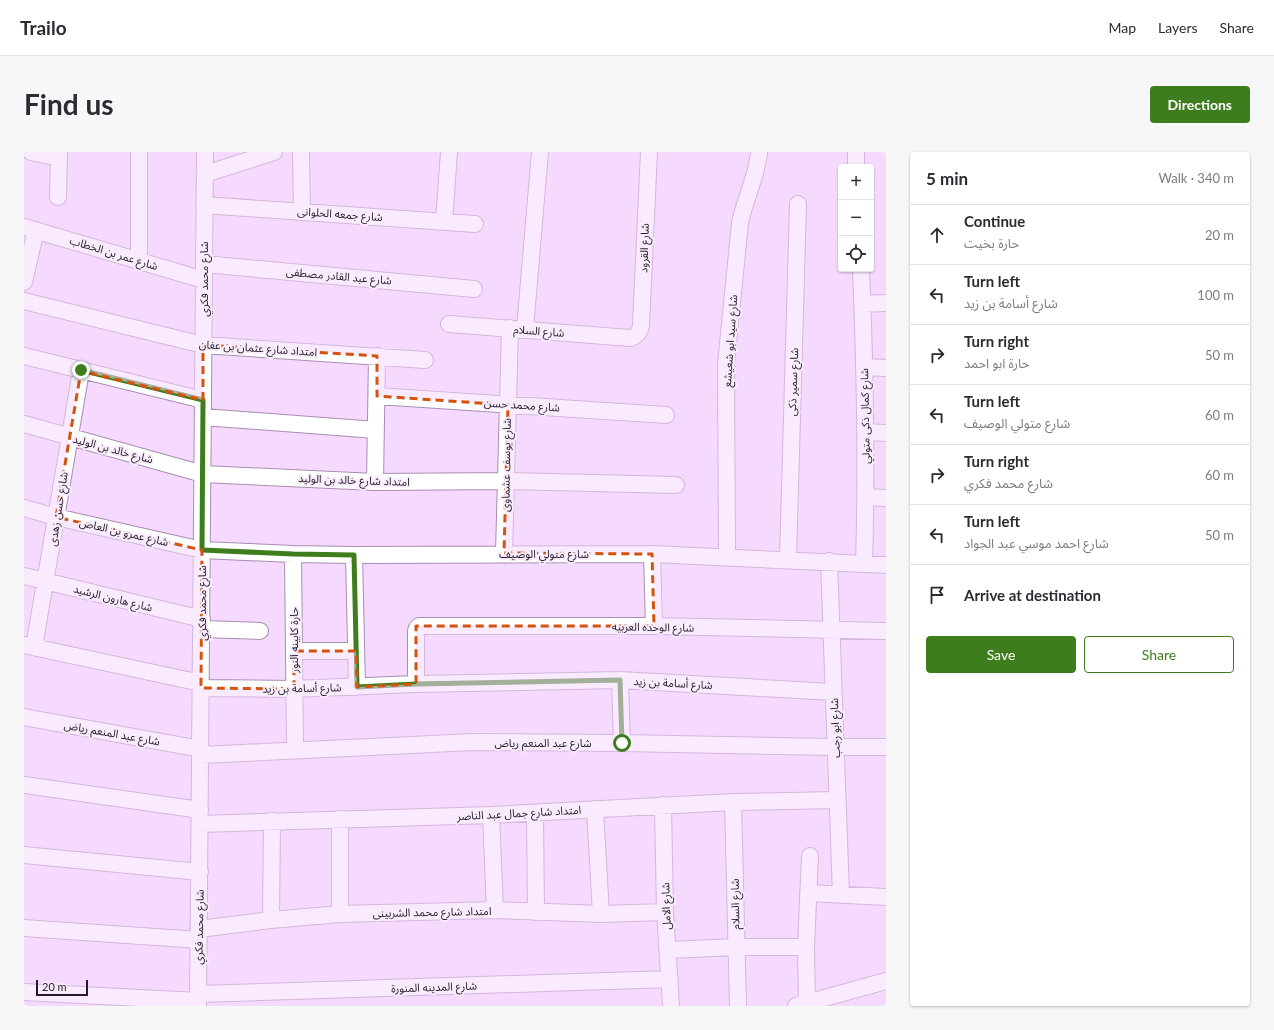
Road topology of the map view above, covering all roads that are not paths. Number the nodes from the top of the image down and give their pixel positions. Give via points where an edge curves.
1 (31, 152) edge
2 (139, 152) edge
3 (205, 152) edge
4 (274, 152) edge
5 (301, 152) edge
6 (449, 152) edge
7 (540, 152) edge
8 (648, 152) edge
9 (759, 152) edge
10 (856, 152) edge
11 (59, 155) edge
12 (856, 164) edge
13 (205, 174) junction
14 (58, 197) dead end
15 (798, 204) dead end
16 (204, 205) junction
17 (302, 212) junction
18 (444, 222) junction
19 (475, 224) dead end
20 (30, 229) edge
21 (139, 261) junction
22 (204, 264) junction
23 (861, 272) edge
24 (204, 280) junction
25 (24, 282) edge
26 (474, 289) dead end
27 (24, 301) edge
28 (886, 303) edge
29 (862, 304) junction
30 (449, 324) dead end
31 (518, 329) junction
32 (630, 338) joint
33 (204, 345) junction
34 (24, 356) edge
35 (377, 356) junction
36 (425, 360) dead end
37 (865, 367) junction
38 (886, 368) edge
39 (81, 370) junction
40 (377, 396) junction
41 (203, 400) junction
42 (508, 405) junction
43 (666, 415) dead end
44 (203, 417) junction
45 (24, 424) edge
46 (376, 430) junction
47 (866, 432) junction
48 (886, 433) edge
49 (69, 437) junction
50 (203, 474) junction
51 (506, 481) junction
52 (375, 482) junction
53 (676, 485) dead end
54 (866, 497) junction
55 (886, 498) edge
56 (24, 508) edge
57 (56, 517) junction
58 (202, 550) junction
59 (504, 553) junction
60 (293, 554) junction
61 (652, 554) junction
62 (354, 555) junction
63 (727, 557) junction
64 (788, 559) junction
65 (829, 561) junction
66 (864, 564) junction
67 (886, 565) edge
68 (24, 576) edge
69 (46, 581) junction
70 (202, 624) junction
71 (654, 626) junction
72 (831, 630) junction
73 (260, 631) dead end
74 (886, 632) edge
75 (29, 646) edge
76 (294, 651) junction
77 (356, 651) junction
78 (620, 680) junction
79 (416, 684) junction
80 (201, 686) junction
81 (357, 687) junction
82 (294, 689) junction
83 (833, 692) junction
84 (24, 717) edge
85 (622, 743) junction
86 (886, 746) edge
87 (835, 747) junction
88 (295, 750) junction
89 (201, 752) junction
90 (24, 785) edge
91 (837, 800) junction
92 (733, 802) junction
93 (663, 805) junction
94 (595, 809) junction
95 (535, 813) junction
96 (491, 815) junction
97 (200, 817) junction
98 (340, 819) junction
99 (272, 822) junction
100 (24, 855) edge
101 (810, 856) dead end
102 (200, 872) junction
103 (808, 893) junction
104 (841, 895) junction
105 (886, 896) edge
106 (495, 910) junction
107 (536, 912) junction
108 (666, 912) junction
109 (340, 914) junction
110 (601, 914) junction
111 (271, 920) junction
112 (24, 928) edge
113 (199, 935) junction
114 (736, 947) junction
115 (806, 947) junction
116 (668, 950) junction
117 (670, 979) junction
118 (886, 981) edge
119 (24, 992) edge
120 (198, 1000) edge
121 (804, 1005) edge
122 (671, 1006) edge
123 (738, 1006) edge

1 - 11 street
2 - 21 street
3 - 13 street, شارع محمد فكري
4 - 13 street
5 - 17 street
6 - 18 street
7 - 31 street, شارع يوسف عشماوى
8 - 32 street, شارع القرود via 641,325 636,336
9 - 63 street, شارع سيد ابو شعيشع via 755,175 745,200 740,223 726,364
10 - 12 street
11 - 14 street
13 - 16 street, شارع محمد فكري
15 - 64 street, شارع سمير ذكى
16 - 17 street, شارع جمعه الحلوانى
16 - 22 street, شارع محمد فكري
17 - 18 street, شارع جمعه الحلوانى
18 - 19 street, شارع جمعه الحلوانى
20 - 21 street, شارع عمر بن الخطاب
20 - 25 street
21 - 24 street, شارع عمر بن الخطاب
22 - 24 street, شارع محمد فكري
22 - 26 street, شارع عبد القادر مصطفى
23 - 29 street, شارع كمال ذكى متولي
24 - 33 street, شارع محمد فكري
27 - 33 street, امتداد شارع عثمان بن عفان
28 - 29 street
29 - 37 street, شارع كمال ذكى متولي
30 - 31 street, شارع السلام
31 - 32 street, شارع السلام
31 - 42 street, شارع يوسف عشماوى
33 - 35 street, امتداد شارع عثمان بن عفان
33 - 41 street, شارع محمد فكري
34 - 39 street
35 - 36 street, امتداد شارع عثمان بن عفان
35 - 40 street
37 - 38 street
37 - 47 street, شارع كمال ذكى متولي
39 - 41 street
39 - 49 street, شارع حسن زهدى
40 - 42 street, شارع محمد حسن
40 - 46 street
41 - 44 street, شارع محمد فكري
42 - 43 street, شارع محمد حسن
42 - 51 street, شارع يوسف عشماوى
44 - 46 street
44 - 50 street, شارع محمد فكري
45 - 49 street, شارع خالد بن الوليد
46 - 52 street
47 - 48 street
47 - 54 street, شارع كمال ذكى متولي
49 - 50 street, شارع خالد بن الوليد
49 - 57 street, شارع حسن زهدى
50 - 52 street, امتداد شارع خالد بن الوليد
50 - 58 street, شارع محمد فكري
51 - 52 street, امتداد شارع خالد بن الوليد
51 - 53 street, امتداد شارع خالد بن الوليد
51 - 59 street, شارع يوسف عشماوى
54 - 55 street
54 - 66 street, شارع كمال ذكى متولي
56 - 57 street, شارع عمرو بن العاص
57 - 58 street, شارع عمرو بن العاص
57 - 69 street, شارع حسن زهدى
58 - 60 street, شارع متولي الوصيف
58 - 70 street, شارع محمد فكري
59 - 61 street, شارع متولي الوصيف
59 - 62 street, شارع متولي الوصيف
60 - 62 street, شارع متولي الوصيف
60 - 76 street, حارة كابينه النور
61 - 63 street, شارع متولي الوصيف
61 - 71 street
62 - 77 street
63 - 64 street, شارع متولي الوصيف
64 - 65 street, شارع متولي الوصيف
65 - 66 street, شارع متولي الوصيف
65 - 72 street, شارع ابو رجب
66 - 67 street, شارع متولي الوصيف
68 - 69 street, شارع هارون الرشيد
69 - 70 street, شارع هارون الرشيد
69 - 75 street, شارع حسن زهدى
70 - 73 street, شارع هارون الرشيد
70 - 80 street, شارع محمد فكري
71 - 72 street, شارع الوحده العربيه
71 - 79 street, شارع الوحده العربيه via 419,626 416,628
72 - 74 street, شارع الوحده العربيه
72 - 83 street, شارع ابو رجب
75 - 80 street, شارع أسامة بن زيد
76 - 77 street
76 - 82 street, حارة كابينه النور
77 - 81 street
78 - 79 street, شارع أسامة بن زيد
78 - 83 street, شارع أسامة بن زيد
78 - 85 street
79 - 81 street, شارع أسامة بن زيد
80 - 82 street, شارع أسامة بن زيد
80 - 89 street, شارع محمد فكري
81 - 82 street, شارع أسامة بن زيد
82 - 88 street, حارة كابينه النور
83 - 87 street, شارع ابو رجب
84 - 89 street, شارع عبد المنعم رياض
85 - 87 street, شارع عبد المنعم رياض
85 - 88 street, شارع عبد المنعم رياض via 474,742
86 - 87 street, شارع عبد المنعم رياض
87 - 91 street, شارع ابو رجب
88 - 89 street, شارع عبد المنعم رياض
89 - 97 street, شارع محمد فكري
90 - 97 street, امتداد شارع جمال عبد الناصر
91 - 92 street, امتداد شارع جمال عبد الناصر
91 - 104 street, شارع ابو رجب
92 - 93 street, امتداد شارع جمال عبد الناصر
92 - 114 street, شارع السلام
93 - 94 street, امتداد شارع جمال عبد الناصر
93 - 108 street, شارع الامل
94 - 95 street, امتداد شارع جمال عبد الناصر
94 - 110 street
95 - 96 street, امتداد شارع جمال عبد الناصر
95 - 107 street
96 - 98 street, امتداد شارع جمال عبد الناصر
96 - 106 street
97 - 99 street, امتداد شارع جمال عبد الناصر
97 - 102 street, شارع محمد فكري
98 - 99 street, امتداد شارع جمال عبد الناصر
98 - 109 street
99 - 111 street
100 - 102 street
101 - 103 street
102 - 113 street, شارع محمد فكري
103 - 104 street
103 - 115 street
104 - 105 street
106 - 107 street, امتداد شارع محمد الشربينى
106 - 109 street, امتداد شارع محمد الشربينى
107 - 110 street, امتداد شارع محمد الشربينى
108 - 110 street, امتداد شارع محمد الشربينى
108 - 116 street, شارع الامل
109 - 111 street, امتداد شارع محمد الشربينى
111 - 113 street, امتداد شارع محمد الشربينى
112 - 113 street, امتداد شارع محمد الشربينى
113 - 120 street, شارع محمد فكري
114 - 115 street
114 - 116 street
114 - 123 street, شارع السلام
115 - 121 street
116 - 117 street, شارع الامل
117 - 120 street, شارع المدينه المنورة
117 - 122 street, شارع الامل
118 - 121 street
119 - 120 street, شارع المدينه المنورة

